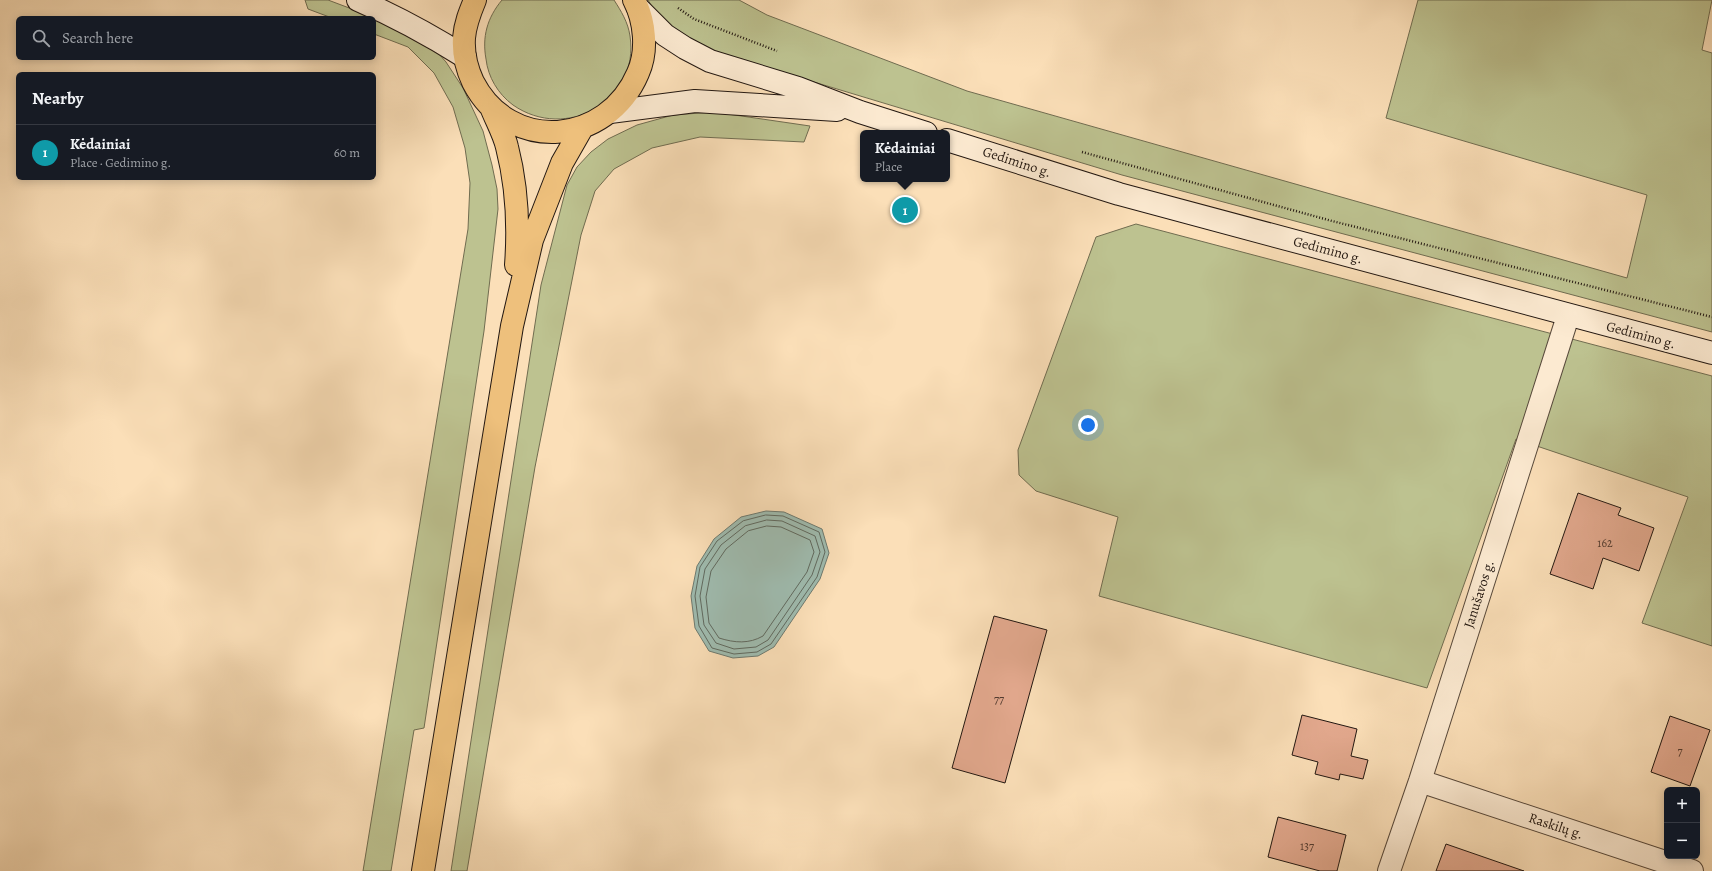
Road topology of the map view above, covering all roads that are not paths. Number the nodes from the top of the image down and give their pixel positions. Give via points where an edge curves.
1 (358, 0) edge
2 (475, 0) edge
3 (636, 4) edge
4 (465, 57) junction
5 (490, 105) junction
6 (610, 112) junction
7 (860, 112) junction
8 (582, 128) junction
9 (917, 130) edge
10 (950, 141) edge
11 (1568, 316) junction
12 (512, 326) junction
13 (1712, 353) edge
14 (1420, 781) junction
15 (423, 871) edge
16 (1389, 871) edge
17 (1692, 871) edge

1 - 4 main road via 409,24
2 - 4 main road via 467,20 464,38
3 - 6 main road via 643,27 644,48 641,68 632,88
3 - 7 main road via 665,35 685,48 710,60 798,88
4 - 5 main road via 478,91
5 - 8 main road via 505,118 523,127 542,132
5 - 12 main road via 507,146 517,201 518,238
6 - 7 main road via 695,101
6 - 8 main road via 602,119
7 - 9 main road
8 - 12 main road via 562,163 535,233
10 - 11 main road, Gedimino g. via 1119,194
11 - 13 main road, Gedimino g.
11 - 14 main road, Janušavos g.
12 - 15 main road
14 - 16 main road, Janušavos g.
14 - 17 main road, Raskilų g.

